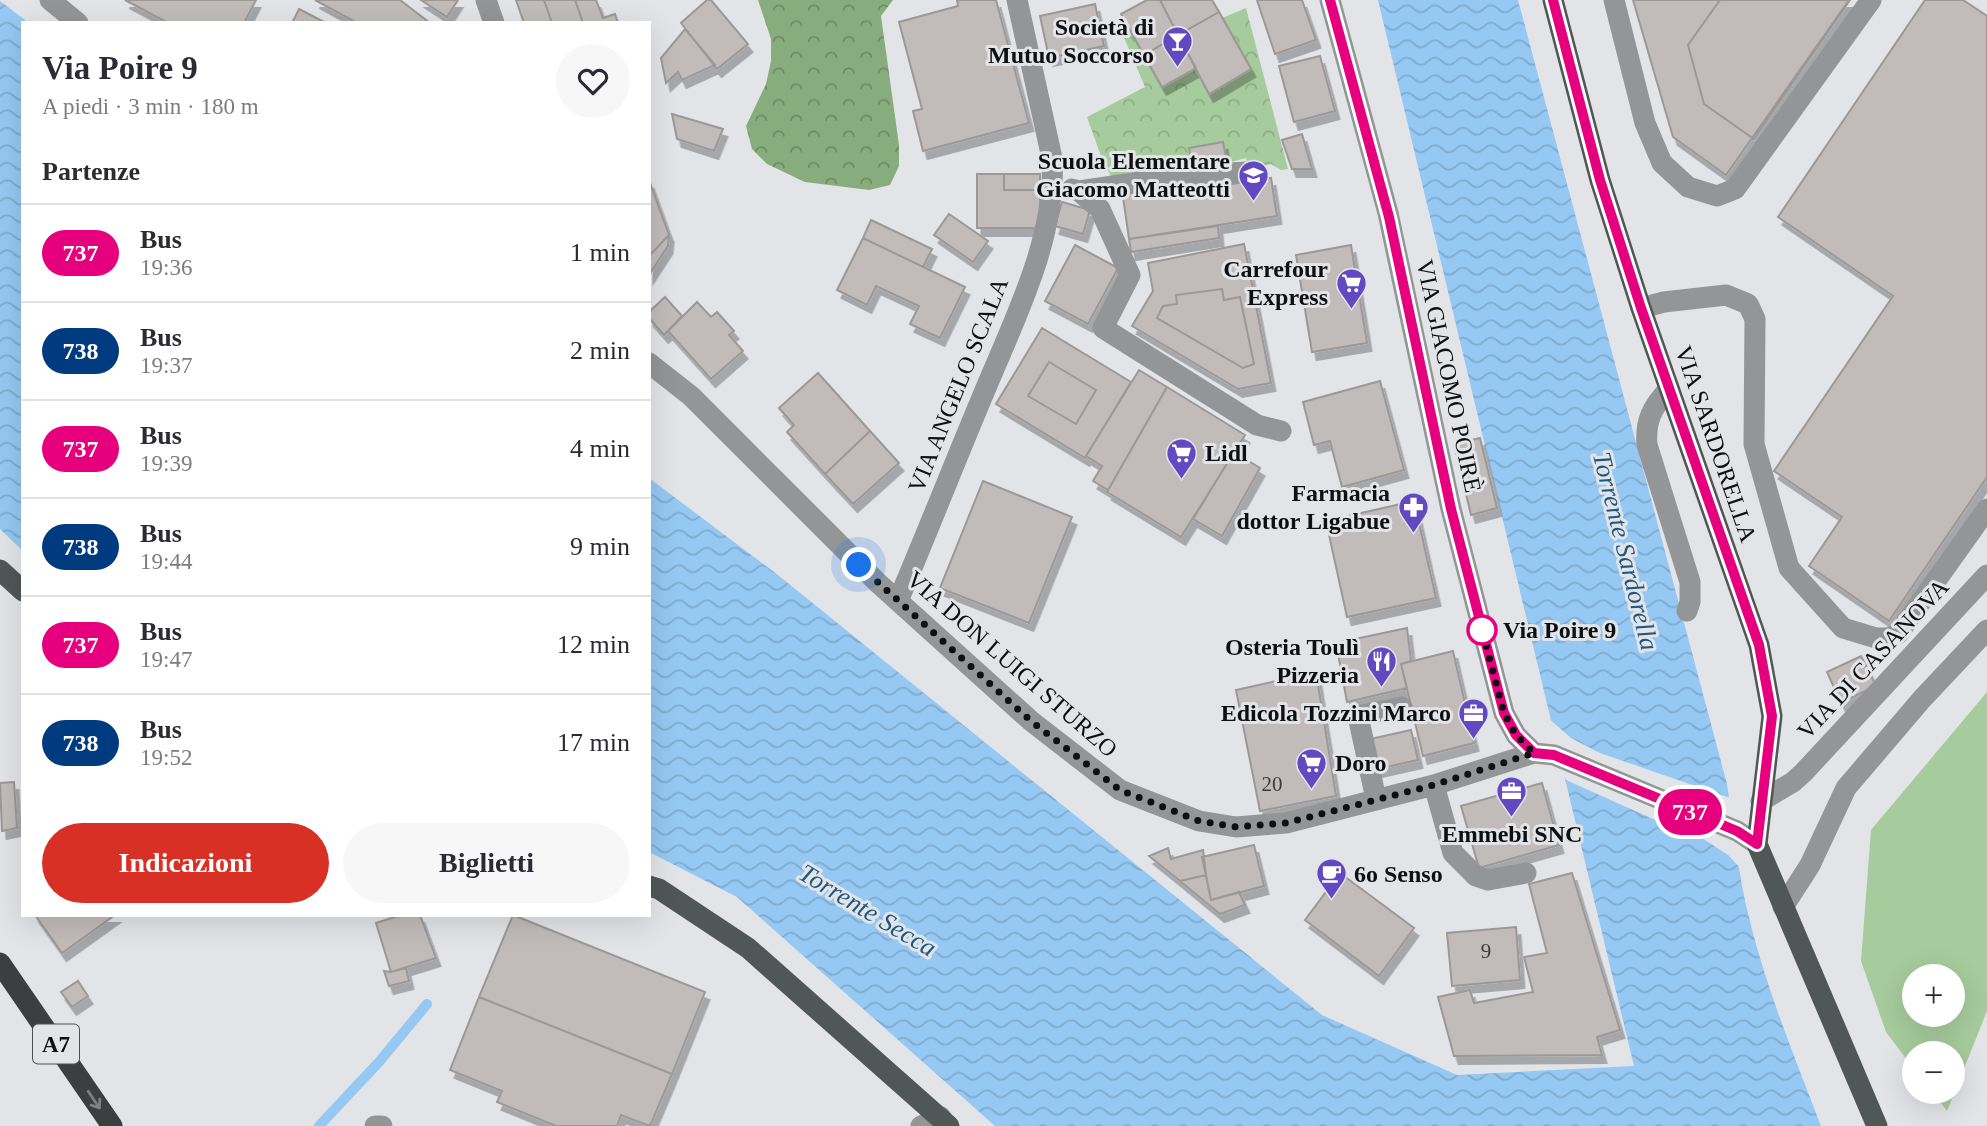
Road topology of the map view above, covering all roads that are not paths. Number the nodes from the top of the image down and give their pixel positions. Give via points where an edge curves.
1 (50, 0) edge
2 (486, 0) edge
3 (1017, 0) edge
4 (1330, 0) edge
5 (1553, 0) edge
6 (1614, 0) edge
7 (1871, 0) edge
8 (76, 21) edge
9 (493, 21) edge
10 (1248, 172) dead end
11 (1054, 183) junction
12 (1079, 191) junction
13 (1641, 308) junction
14 (651, 365) edge
15 (1670, 389) junction
16 (1281, 431) dead end
17 (1987, 509) edge
18 (0, 570) edge
19 (1987, 575) edge
20 (21, 590) edge
21 (898, 601) junction
22 (1687, 611) dead end
23 (1987, 630) edge
24 (1402, 707) dead end
25 (1544, 754) junction
26 (1434, 785) junction
27 (1376, 799) junction
28 (1761, 801) junction
29 (1757, 844) junction
30 (1526, 873) dead end
31 (651, 887) edge
32 (1783, 907) junction
33 (0, 963) edge
34 (945, 1121) edge
35 (112, 1126) edge
36 (375, 1126) edge
37 (382, 1126) edge
38 (921, 1126) edge
39 (1877, 1126) edge

1 - 8 street
2 - 9 street
3 - 11 street, VIA ANGELO SCALA
4 - 25 street, VIA GIACOMO POIRÈ via 1389,217 1451,509 1504,713 1516,735
5 - 13 main road, VIA SARDORELLA via 1600,180
6 - 7 street via 1645,123 1662,163 1688,187 1717,196 1735,190
10 - 12 street via 1188,175
11 - 12 street
11 - 21 street, VIA ANGELO SCALA via 1048,223 1023,296
12 - 16 street via 1100,209 1130,275 1103,328 1257,425
13 - 15 main road, VIA SARDORELLA
13 - 17 street via 1727,295 1748,304 1755,319 1754,444 1786,555 1790,568 1843,628 1876,638 1898,634
14 - 21 street, VIA DON LUIGI STURZO via 691,396
15 - 22 street via 1649,416 1647,445 1690,582
15 - 28 main road, VIA SARDORELLA via 1759,645 1772,716
18 - 20 main road
19 - 28 street, VIA DI CASANOVA via 1803,773
21 - 27 street, VIA DON LUIGI STURZO via 1031,721 1120,790 1199,821 1236,827 1286,823
23 - 32 street via 1846,788 1810,864
24 - 27 street via 1358,716
25 - 26 street, VIA DON LUIGI STURZO
25 - 29 street via 1737,831
26 - 27 street, VIA DON LUIGI STURZO
26 - 30 street via 1453,853 1475,876 1488,880
28 - 29 main road, VIA SARDORELLA
29 - 32 main road, VIA SARDORELLA
31 - 34 main road via 748,948
32 - 39 main road, VIA SARDORELLA
33 -> 35 highway, A7
34 - 38 street
36 - 37 street

